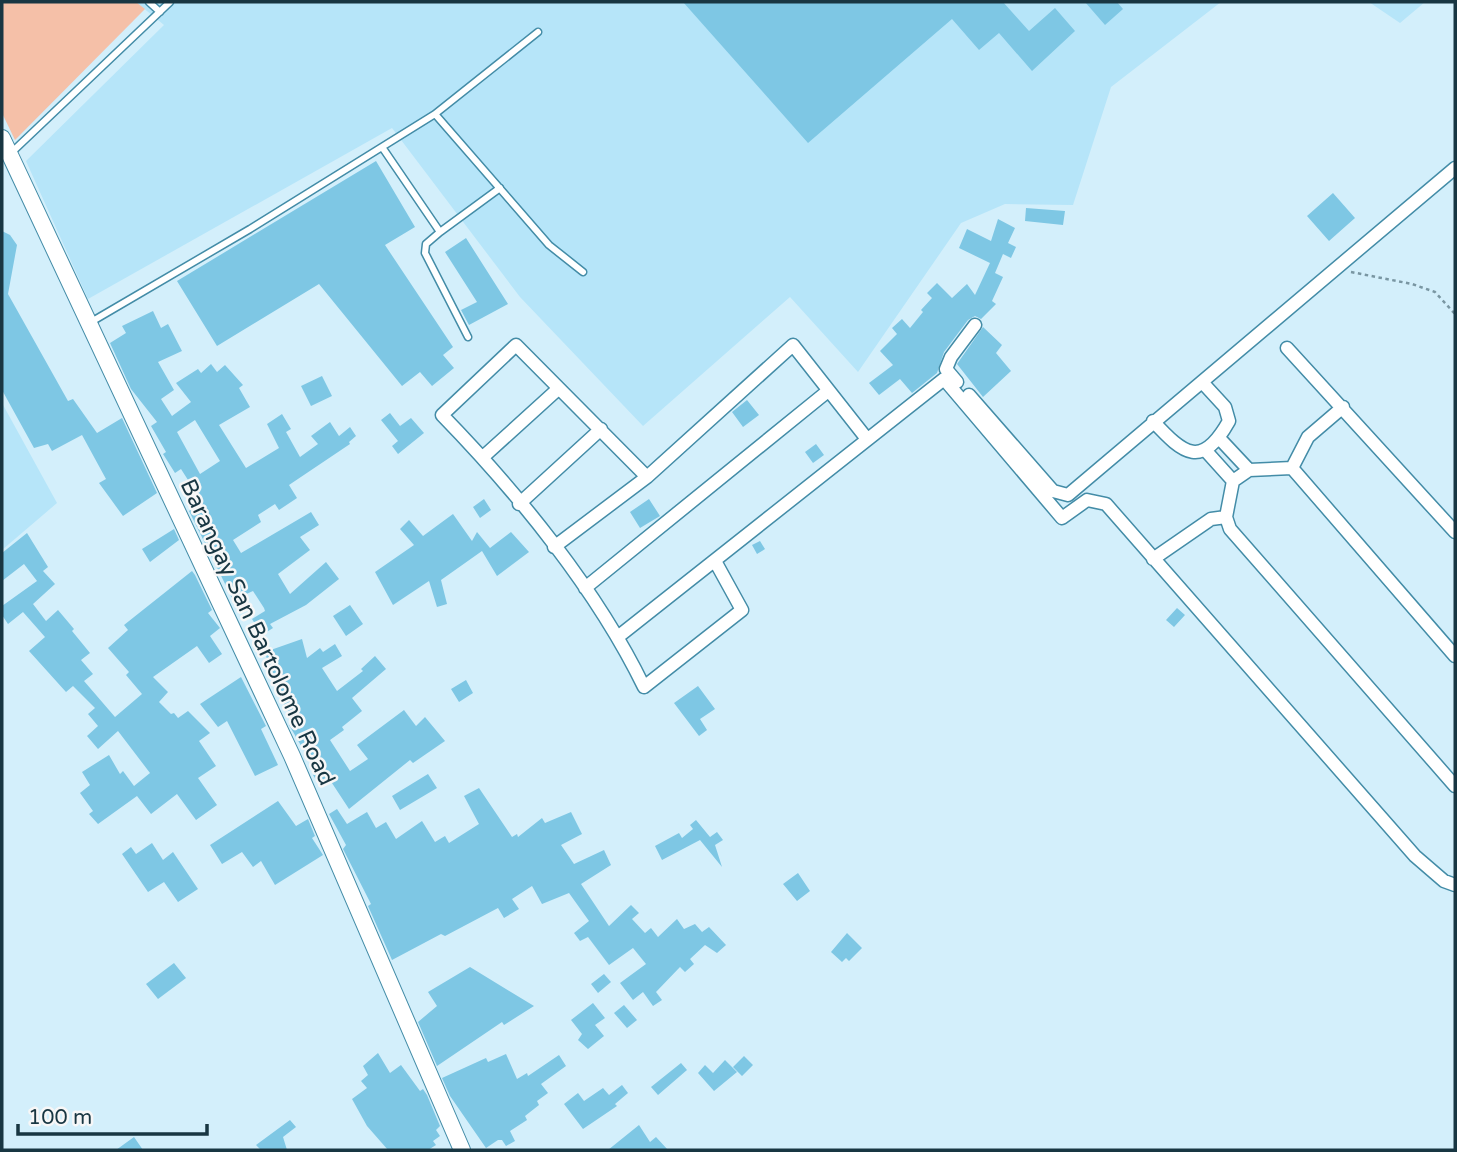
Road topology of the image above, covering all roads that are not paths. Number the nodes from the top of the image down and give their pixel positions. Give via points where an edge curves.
1 (149, 2) edge
2 (170, 2) edge
3 (160, 12) junction
4 (538, 32) dead end
5 (435, 114) junction
6 (2, 138) edge
7 (383, 147) junction
8 (10, 154) junction
9 (1455, 168) edge
10 (500, 188) junction
11 (440, 232) junction
12 (583, 272) dead end
13 (90, 322) junction
14 (975, 325) dead end
15 (468, 337) dead end
16 (1287, 348) dead end
17 (1202, 382) junction
18 (558, 389) junction
19 (828, 391) junction
20 (1343, 407) junction
21 (1153, 421) junction
22 (601, 429) junction
23 (1219, 438) junction
24 (867, 439) junction
25 (1206, 451) junction
26 (483, 457) junction
27 (1292, 468) junction
28 (1249, 470) junction
29 (648, 477) junction
30 (1233, 481) junction
31 (519, 504) junction
32 (1226, 517) junction
33 (1455, 532) edge
34 (554, 547) junction
35 (1153, 559) junction
36 (715, 561) junction
37 (584, 588) junction
38 (619, 636) junction
39 (1455, 656) edge
40 (1455, 786) edge
41 (1455, 885) edge
42 (461, 1150) edge

1 - 3 lane
2 - 3 lane
3 - 8 lane
4 - 5 lane
5 - 7 lane
5 - 10 lane
6 - 8 street, Barangay San Bartolome Road
7 - 11 lane
7 - 13 lane
8 - 13 street, Barangay San Bartolome Road
9 - 17 street
10 - 11 lane
10 - 12 lane via 550,245
11 - 15 lane via 426,244 425,253
13 - 42 street, Barangay San Bartolome Road via 292,756
14 - 21 street via 946,369 1053,491 1068,495
16 - 20 street
17 - 21 street
17 - 23 street via 1225,407 1229,421
18 - 22 street
18 - 26 street
18 - 26 street via 516,345 442,415
19 - 24 street
19 - 29 street via 793,345
19 - 37 street
20 - 27 street via 1308,437
20 - 33 street
21 - 25 street via 1176,447 1191,453
22 - 29 street
22 - 31 street
23 - 25 street
23 - 28 street
24 - 35 street via 944,379 1062,518 1087,500 1105,504
24 - 36 street
25 - 30 street
26 - 31 street
27 - 28 street
27 - 39 street
28 - 30 street
29 - 34 street
30 - 32 street
31 - 34 street
32 - 35 street via 1211,519
32 - 40 street via 1230,530
34 - 37 street
35 - 41 street via 1415,856
36 - 38 street
36 - 38 street via 742,610 644,687
37 - 38 street

